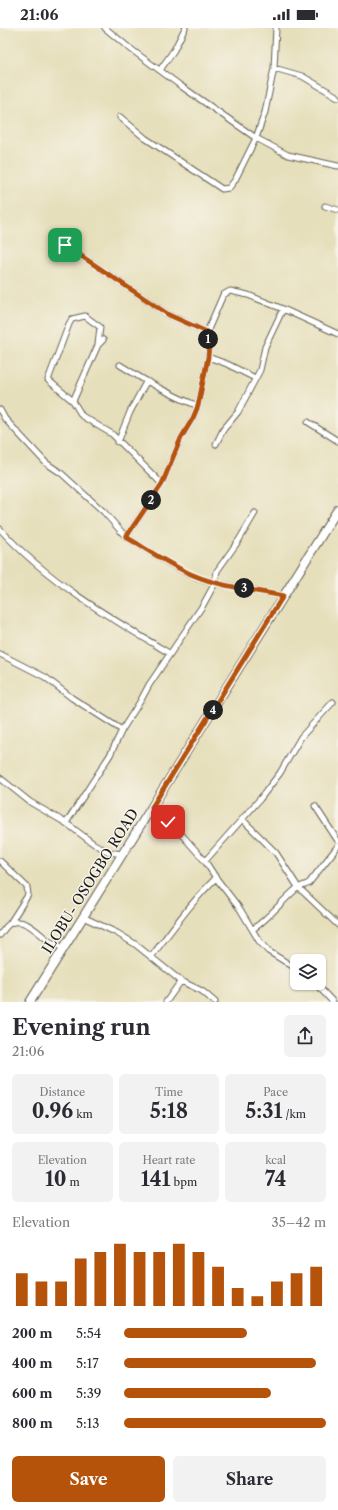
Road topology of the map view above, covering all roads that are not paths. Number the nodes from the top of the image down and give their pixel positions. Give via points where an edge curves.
1 (106, 28) edge
2 (185, 28) edge
3 (276, 28) edge
4 (274, 68) junction
5 (160, 70) junction
6 (338, 97) edge
7 (120, 117) dead end
8 (256, 138) junction
9 (338, 166) edge
10 (325, 206) dead end
11 (338, 210) edge
12 (65, 245) dead end
13 (283, 309) junction
14 (207, 332) junction
15 (338, 334) edge
16 (103, 340) dead end
17 (98, 345) junction
18 (208, 357) junction
19 (120, 365) dead end
20 (255, 378) junction
21 (146, 382) junction
22 (73, 401) junction
23 (198, 406) junction
24 (0, 410) edge
25 (308, 422) dead end
26 (338, 441) edge
27 (118, 442) junction
28 (216, 444) dead end
29 (162, 484) junction
30 (338, 509) edge
31 (255, 513) dead end
32 (0, 529) edge
33 (126, 537) junction
34 (215, 583) junction
35 (283, 596) junction
36 (169, 653) junction
37 (0, 654) edge
38 (333, 702) dead end
39 (122, 730) junction
40 (0, 778) edge
41 (315, 806) dead end
42 (152, 807) junction
43 (243, 820) junction
44 (66, 823) junction
45 (338, 845) edge
46 (122, 854) junction
47 (0, 861) edge
48 (205, 861) junction
49 (216, 878) junction
50 (298, 887) junction
51 (83, 917) junction
52 (10, 923) junction
53 (338, 924) edge
54 (253, 929) junction
55 (0, 935) edge
56 (64, 948) junction
57 (151, 957) junction
58 (290, 965) edge
59 (181, 981) junction
60 (322, 990) edge
61 (30, 1002) edge
62 (166, 1002) edge
63 (215, 1002) edge
64 (333, 1002) edge

1 - 5 street
2 - 5 street
3 - 4 street
4 - 6 street via 302,76
4 - 8 street via 265,112
5 - 8 street
7 - 8 street via 145,138 222,189 231,186
8 - 9 street via 288,155
10 - 11 street
12 - 14 street via 169,315
13 - 14 street via 248,295 230,291 223,295
13 - 15 street
13 - 20 street via 272,329 260,370
14 - 18 street
16 - 17 street
17 - 22 street
17 - 22 street via 100,327 86,316 72,319 48,380
18 - 20 street
18 - 23 street
19 - 21 street
20 - 28 street via 238,412
21 - 23 street
21 - 27 street
22 - 27 street via 82,416 112,434
23 - 29 street via 181,438
24 - 33 street via 46,463 61,473 104,512
25 - 26 street
27 - 29 street
29 - 33 street
30 - 35 main road, ILOBU- OSOGBO ROAD
31 - 34 street via 218,571
32 - 36 street via 56,580
33 - 34 street via 172,565
34 - 35 street
34 - 36 street via 203,605
35 - 42 main road, ILOBU- OSOGBO ROAD
36 - 39 street
37 - 39 street via 45,677
38 - 43 street via 301,737 274,782
39 - 44 street via 110,755
40 - 44 street via 30,802
41 - 45 street
42 - 46 main road, ILOBU- OSOGBO ROAD
42 - 48 street
43 - 48 street
43 - 50 street via 276,853
44 - 46 street via 94,844 109,852
45 - 50 street via 313,878 305,886
46 - 51 main road, ILOBU- OSOGBO ROAD
47 - 52 street via 27,887 28,894
48 - 49 street
49 - 54 street
49 - 57 street via 187,909
50 - 53 street
50 - 54 street
51 - 56 main road, ILOBU- OSOGBO ROAD
51 - 57 street via 117,933
52 - 55 street
52 - 56 street via 28,926 50,942
54 - 58 street via 268,951
56 - 61 main road, ILOBU- OSOGBO ROAD
57 - 59 street
59 - 62 street
59 - 63 street via 202,991
60 - 64 street

